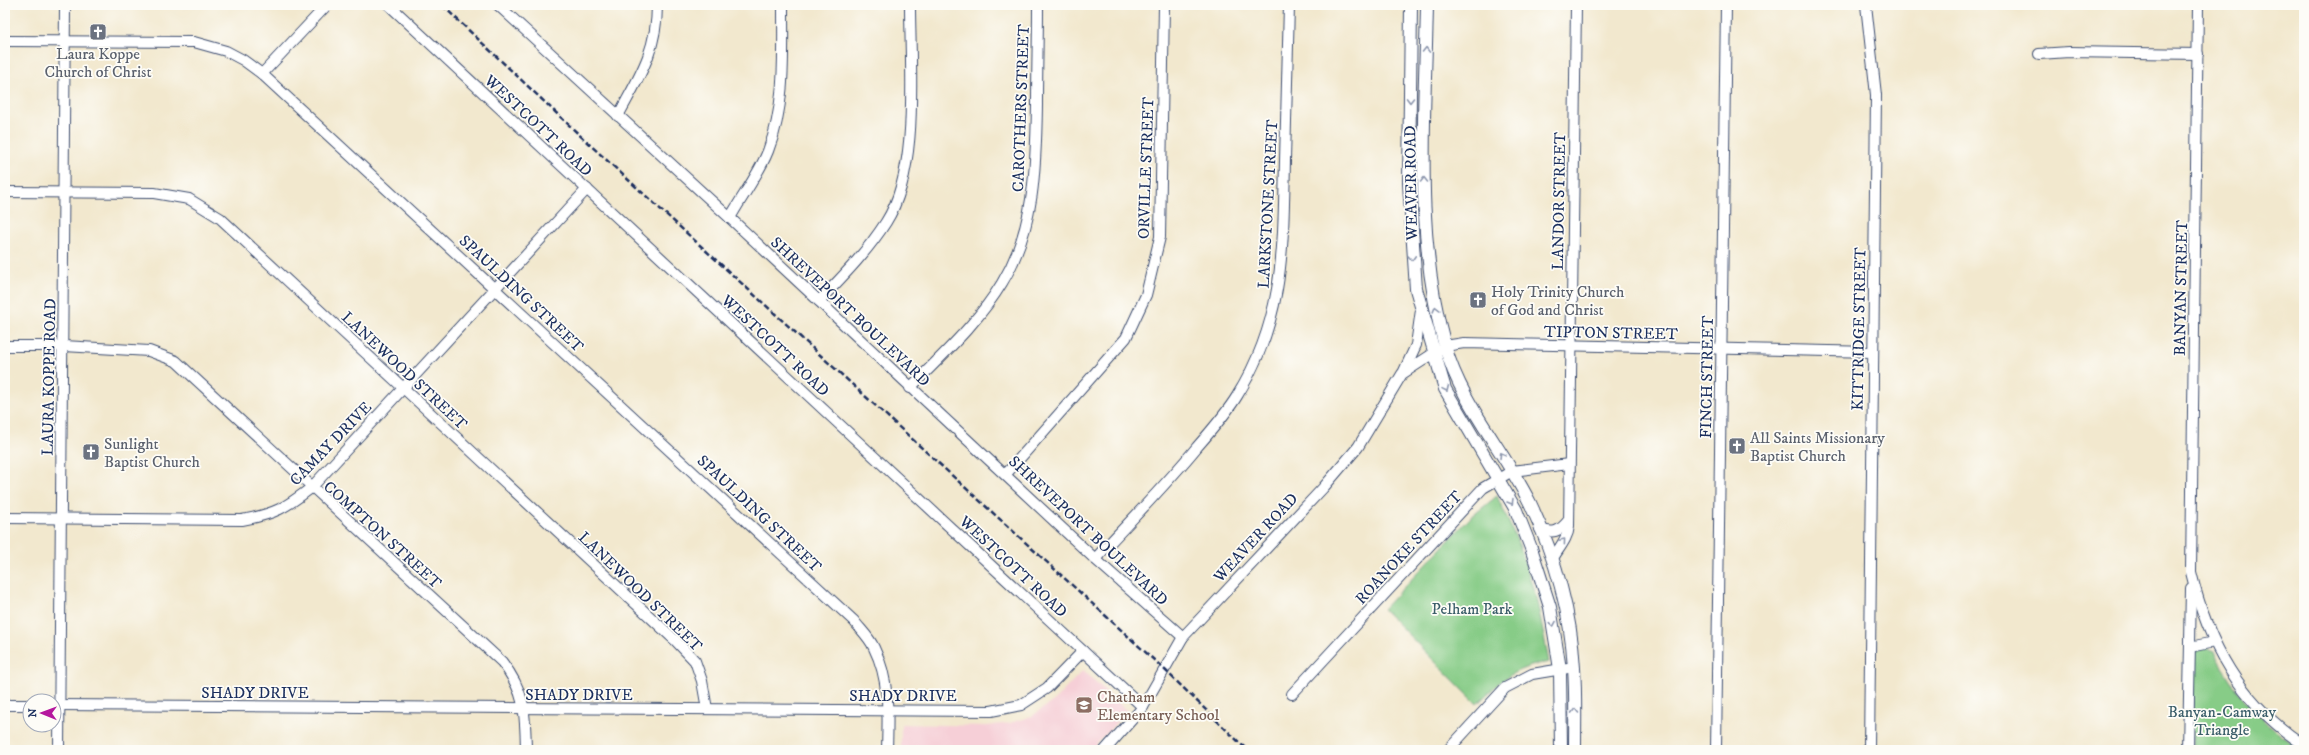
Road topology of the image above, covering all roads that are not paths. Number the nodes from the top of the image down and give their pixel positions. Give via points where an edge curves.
1 (65, 5) edge
2 (327, 5) edge
3 (389, 5) edge
4 (498, 5) edge
5 (658, 5) edge
6 (783, 5) edge
7 (910, 5) edge
8 (1038, 5) edge
9 (1164, 5) edge
10 (1289, 5) edge
11 (1411, 5) edge
12 (1427, 5) edge
13 (1576, 5) edge
14 (1726, 5) edge
15 (1866, 5) edge
16 (2198, 5) edge
17 (508, 9) edge
18 (5, 41) edge
19 (65, 41) junction
20 (2039, 54) dead end
21 (2198, 54) junction
22 (262, 74) junction
23 (618, 116) junction
24 (1409, 145) junction
25 (1424, 146) junction
26 (586, 189) junction
27 (5, 192) edge
28 (64, 192) junction
29 (730, 218) junction
30 (496, 288) junction
31 (820, 301) junction
32 (1421, 308) junction
33 (5, 346) edge
34 (64, 346) junction
35 (1445, 346) junction
36 (1571, 346) junction
37 (1722, 349) junction
38 (1434, 352) junction
39 (1873, 352) junction
40 (1402, 374) junction
41 (403, 388) junction
42 (910, 388) junction
43 (1570, 464) junction
44 (1512, 471) junction
45 (1006, 474) junction
46 (1497, 479) junction
47 (311, 488) junction
48 (5, 518) edge
49 (61, 518) junction
50 (1568, 521) junction
51 (1540, 529) junction
52 (1094, 558) junction
53 (1552, 560) junction
54 (2191, 572) junction
55 (1183, 637) junction
56 (2214, 642) junction
57 (2190, 647) junction
58 (1083, 651) junction
59 (1574, 667) junction
60 (1560, 669) junction
61 (57, 693) edge
62 (1292, 694) dead end
63 (5, 705) edge
64 (22, 705) edge
65 (62, 705) edge
66 (1143, 707) junction
67 (525, 708) junction
68 (707, 709) junction
69 (888, 710) junction
70 (58, 733) edge
71 (2304, 745) edge
72 (59, 750) edge
73 (526, 750) edge
74 (888, 750) edge
75 (1105, 750) edge
76 (1448, 750) edge
77 (1561, 750) edge
78 (1575, 750) edge
79 (1716, 750) edge
80 (1869, 750) edge
81 (2188, 750) edge

1 - 19 street, LAURA KOPPE ROAD
2 - 22 street
3 - 26 street, WESTCOTT ROAD
4 - 17 street, SHREVEPORT BOULEVARD
5 - 23 street via 656,32 648,61
6 - 29 street via 783,71 776,128 768,152
7 - 31 street via 908,160 886,221 859,260
8 - 42 street, CAROTHERS STREET via 1036,166 1033,197 1023,236 1002,283 965,332
9 - 45 street, ORVILLE STREET via 1160,236 1146,295 1126,338
10 - 52 street, LARKSTONE STREET via 1283,243 1277,297 1270,327 1256,361 1237,396 1215,426 1174,475
11 -> 24 main road, WEAVER ROAD
25 -> 12 main road, WEAVER ROAD
13 - 36 street, LANDOR STREET
14 - 37 street, FINCH STREET
15 - 39 street, KITTRIDGE STREET via 1876,96
16 - 21 street, BANYAN STREET
17 - 23 street, SHREVEPORT BOULEVARD
18 - 19 street, SPAULDING STREET
19 - 22 street, SPAULDING STREET via 194,42 226,51
19 - 28 street, LAURA KOPPE ROAD
20 - 21 street
21 - 54 street, BANYAN STREET
22 - 30 street, SPAULDING STREET
23 - 29 street, SHREVEPORT BOULEVARD
24 - 25 main road
24 -> 32 main road, WEAVER ROAD via 1413,268
35 -> 25 main road, WEAVER ROAD via 1432,295 1428,266
26 - 30 street, CAMAY DRIVE
26 - 58 street, WESTCOTT ROAD
27 - 28 street, LANEWOOD STREET
28 - 34 street, LAURA KOPPE ROAD
28 - 41 street, LANEWOOD STREET via 154,193 189,198 220,218
29 - 31 street, SHREVEPORT BOULEVARD
30 - 41 street, CAMAY DRIVE
30 - 69 street, SPAULDING STREET via 854,621 874,647 886,682
31 - 42 street, SHREVEPORT BOULEVARD
32 - 38 main road, WEAVER ROAD
32 - 40 street via 1416,346
33 - 34 street, COMPTON STREET
34 - 47 street, COMPTON STREET via 149,351 176,361
34 - 49 street, LAURA KOPPE ROAD
35 - 36 street, TIPTON STREET via 1464,343
35 - 38 street, WEAVER ROAD
44 -> 35 main road via 1456,379
36 - 37 street, TIPTON STREET
36 - 43 street, LANDOR STREET
37 - 39 street, TIPTON STREET
37 - 79 street, FINCH STREET
38 - 40 street, WEAVER ROAD
38 -> 46 main road via 1445,389
39 - 80 street, KITTRIDGE STREET
40 - 55 street, WEAVER ROAD via 1358,447 1323,488
41 - 47 street, CAMAY DRIVE
41 - 68 street, LANEWOOD STREET via 690,656 702,681
42 - 45 street, SHREVEPORT BOULEVARD
43 - 44 street, ROANOKE STREET
43 - 50 street, LANDOR STREET
44 - 46 street, ROANOKE STREET
44 - 51 main road
45 - 52 street, SHREVEPORT BOULEVARD
46 -> 60 main road via 1516,510 1531,548 1550,607
46 - 62 street, ROANOKE STREET via 1483,488
47 - 49 street, CAMAY DRIVE via 270,515 242,520
47 - 67 street, COMPTON STREET via 502,662 521,692
48 - 49 street, CAMAY DRIVE
49 - 61 street, LAURA KOPPE ROAD
50 - 51 street via 1562,529 1555,532
53 -> 50 street, LANDOR STREET via 1568,536
51 - 53 main road
52 - 55 street, SHREVEPORT BOULEVARD
53 - 59 main road via 1565,601
54 - 56 street, BANYAN STREET via 2199,604
54 - 57 street, BANYAN STREET
55 - 66 street, WEAVER ROAD
56 - 57 street
56 - 71 street, BANYAN STREET via 2234,677 2260,710
57 - 81 street, BANYAN STREET
58 - 66 street, WESTCOTT ROAD
58 - 69 street, SHADY DRIVE via 1047,688 1021,705 991,711
59 - 60 street
78 -> 59 main road
60 - 76 street via 1532,674 1505,688
60 - 77 main road
63 - 64 street
65 - 67 street, SHADY DRIVE
66 - 75 street, WEAVER ROAD
67 - 68 street, SHADY DRIVE
67 - 73 street, COMPTON STREET
68 - 69 street, SHADY DRIVE
69 - 74 street, SPAULDING STREET
70 - 72 street, LAURA KOPPE ROAD

